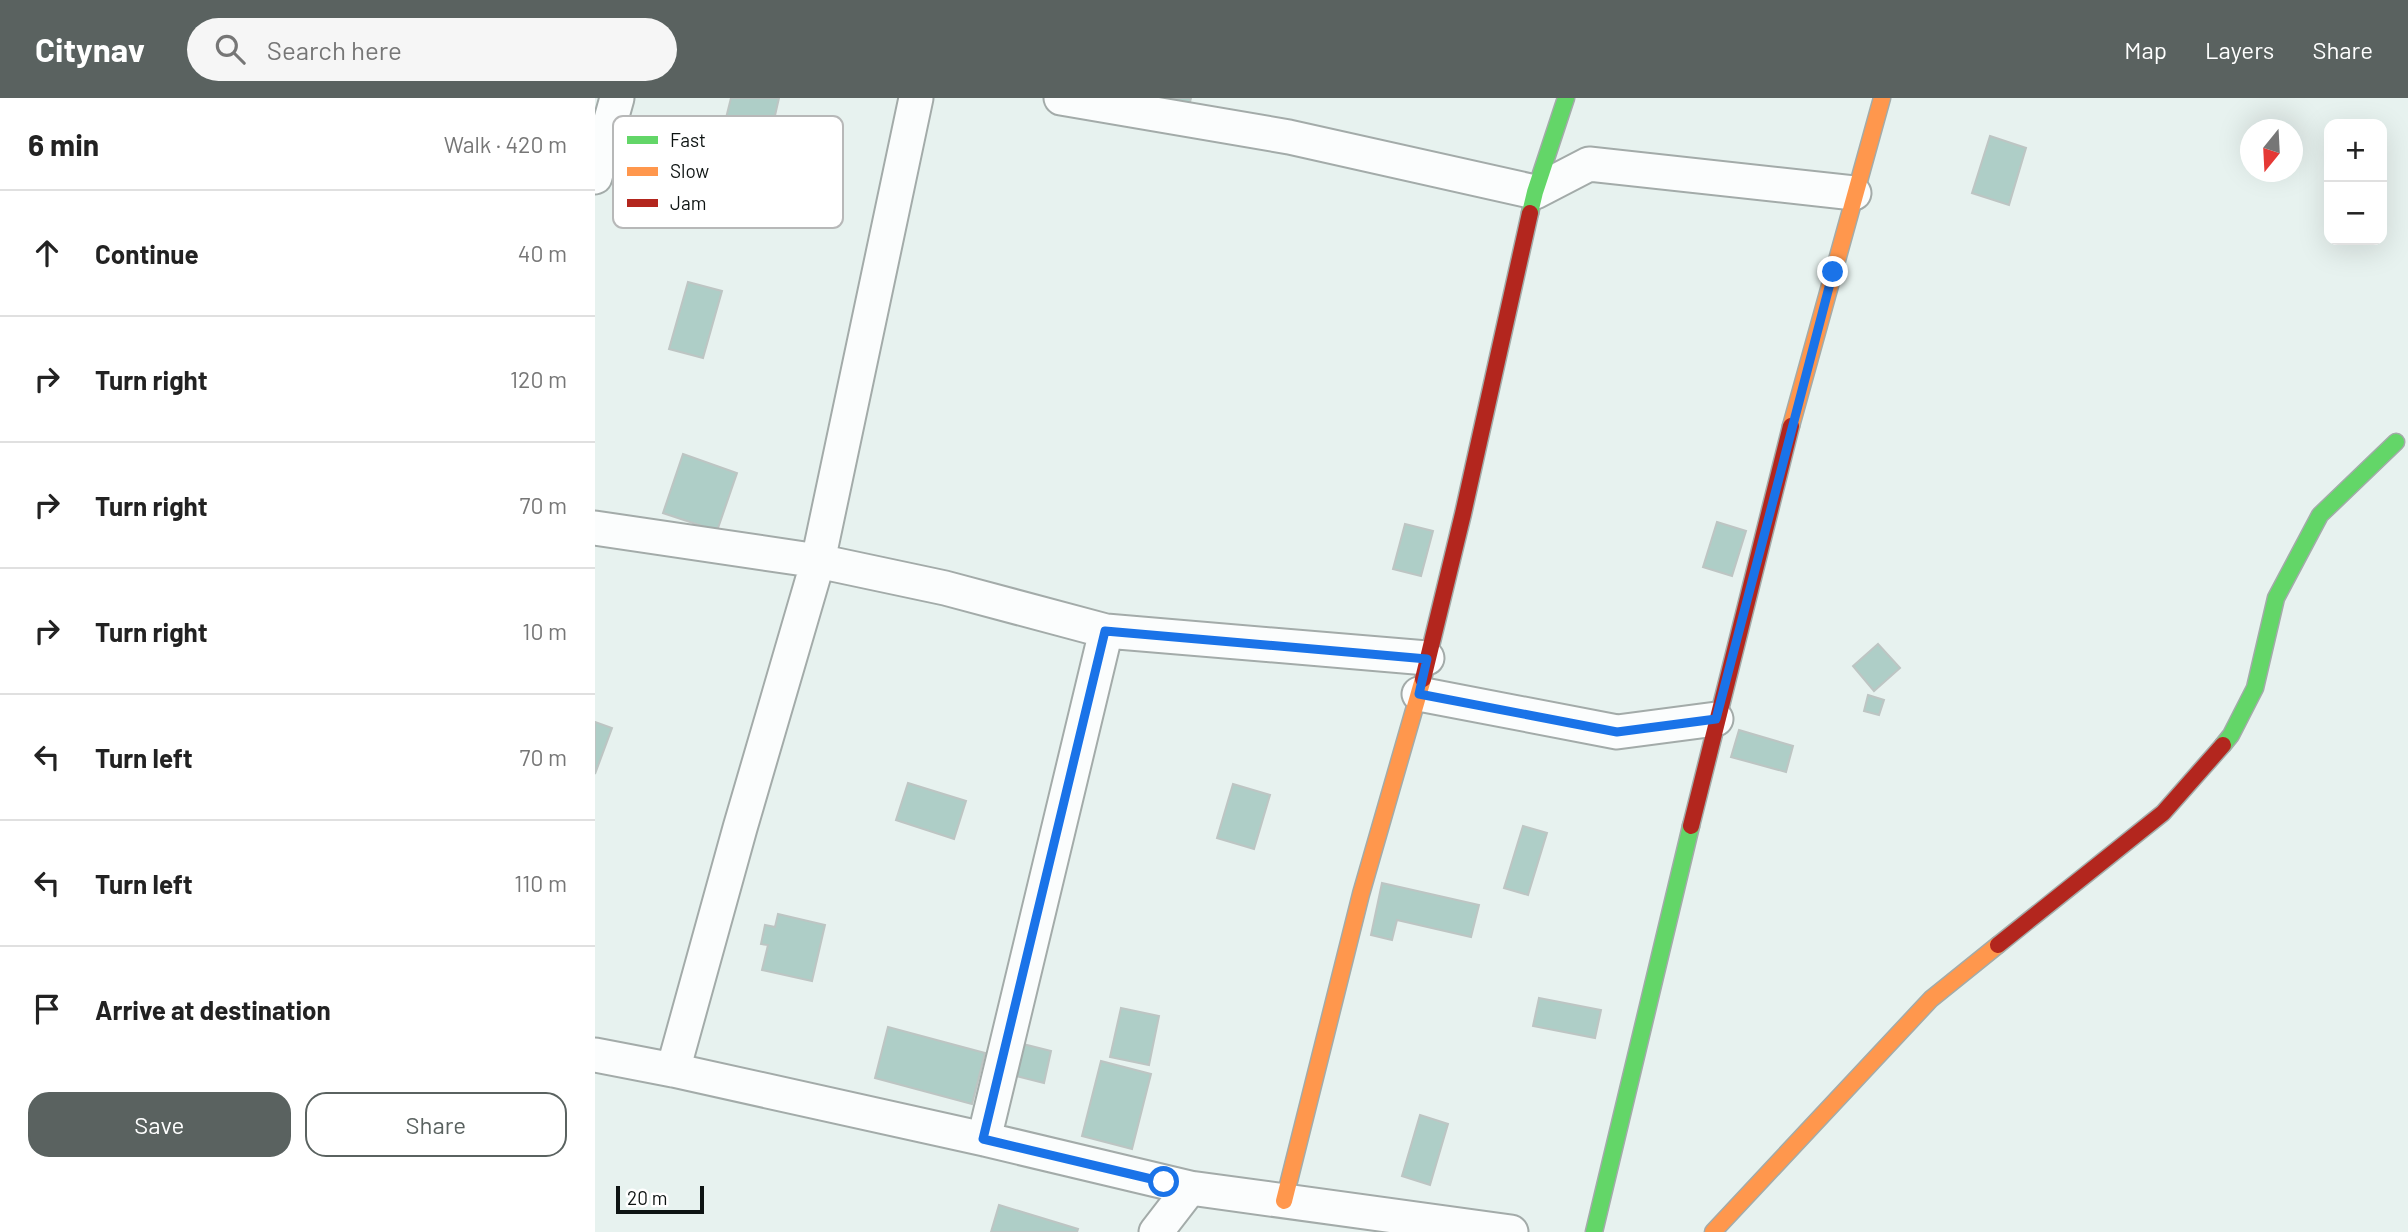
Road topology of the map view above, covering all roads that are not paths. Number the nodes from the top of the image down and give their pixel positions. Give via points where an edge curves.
1 (617, 98) edge
2 (916, 98) edge
3 (1061, 98) edge
4 (1566, 98) edge
5 (1882, 98) edge
6 (595, 177) edge
7 (1535, 192) junction
8 (1854, 193) junction
9 (2396, 442) dead end
10 (595, 528) edge
11 (818, 561) junction
12 (1105, 631) junction
13 (1427, 659) junction
14 (1419, 694) junction
15 (1716, 719) junction
16 (595, 1055) edge
17 (673, 1070) junction
18 (983, 1139) junction
19 (1189, 1188) junction
20 (1284, 1201) junction
21 (1157, 1232) edge
22 (1511, 1232) edge
23 (1594, 1232) edge
24 (1713, 1232) edge

1 - 6 street
2 - 11 street
3 - 7 street via 1289,136
4 - 7 street
5 - 8 street
7 - 8 street via 1589,164
7 - 13 street
8 - 15 street
9 - 24 street via 2320,515 2276,598 2255,688 2231,735 2206,764 2163,813 1931,999
10 - 11 street
11 - 12 street via 945,587
11 - 17 street
12 - 13 street
12 - 18 street
13 - 14 street
14 - 15 street via 1617,732
14 - 20 street via 1361,894
15 - 23 street
16 - 17 street
17 - 18 street
18 - 19 street
19 - 20 street
19 - 21 street
20 - 22 street

